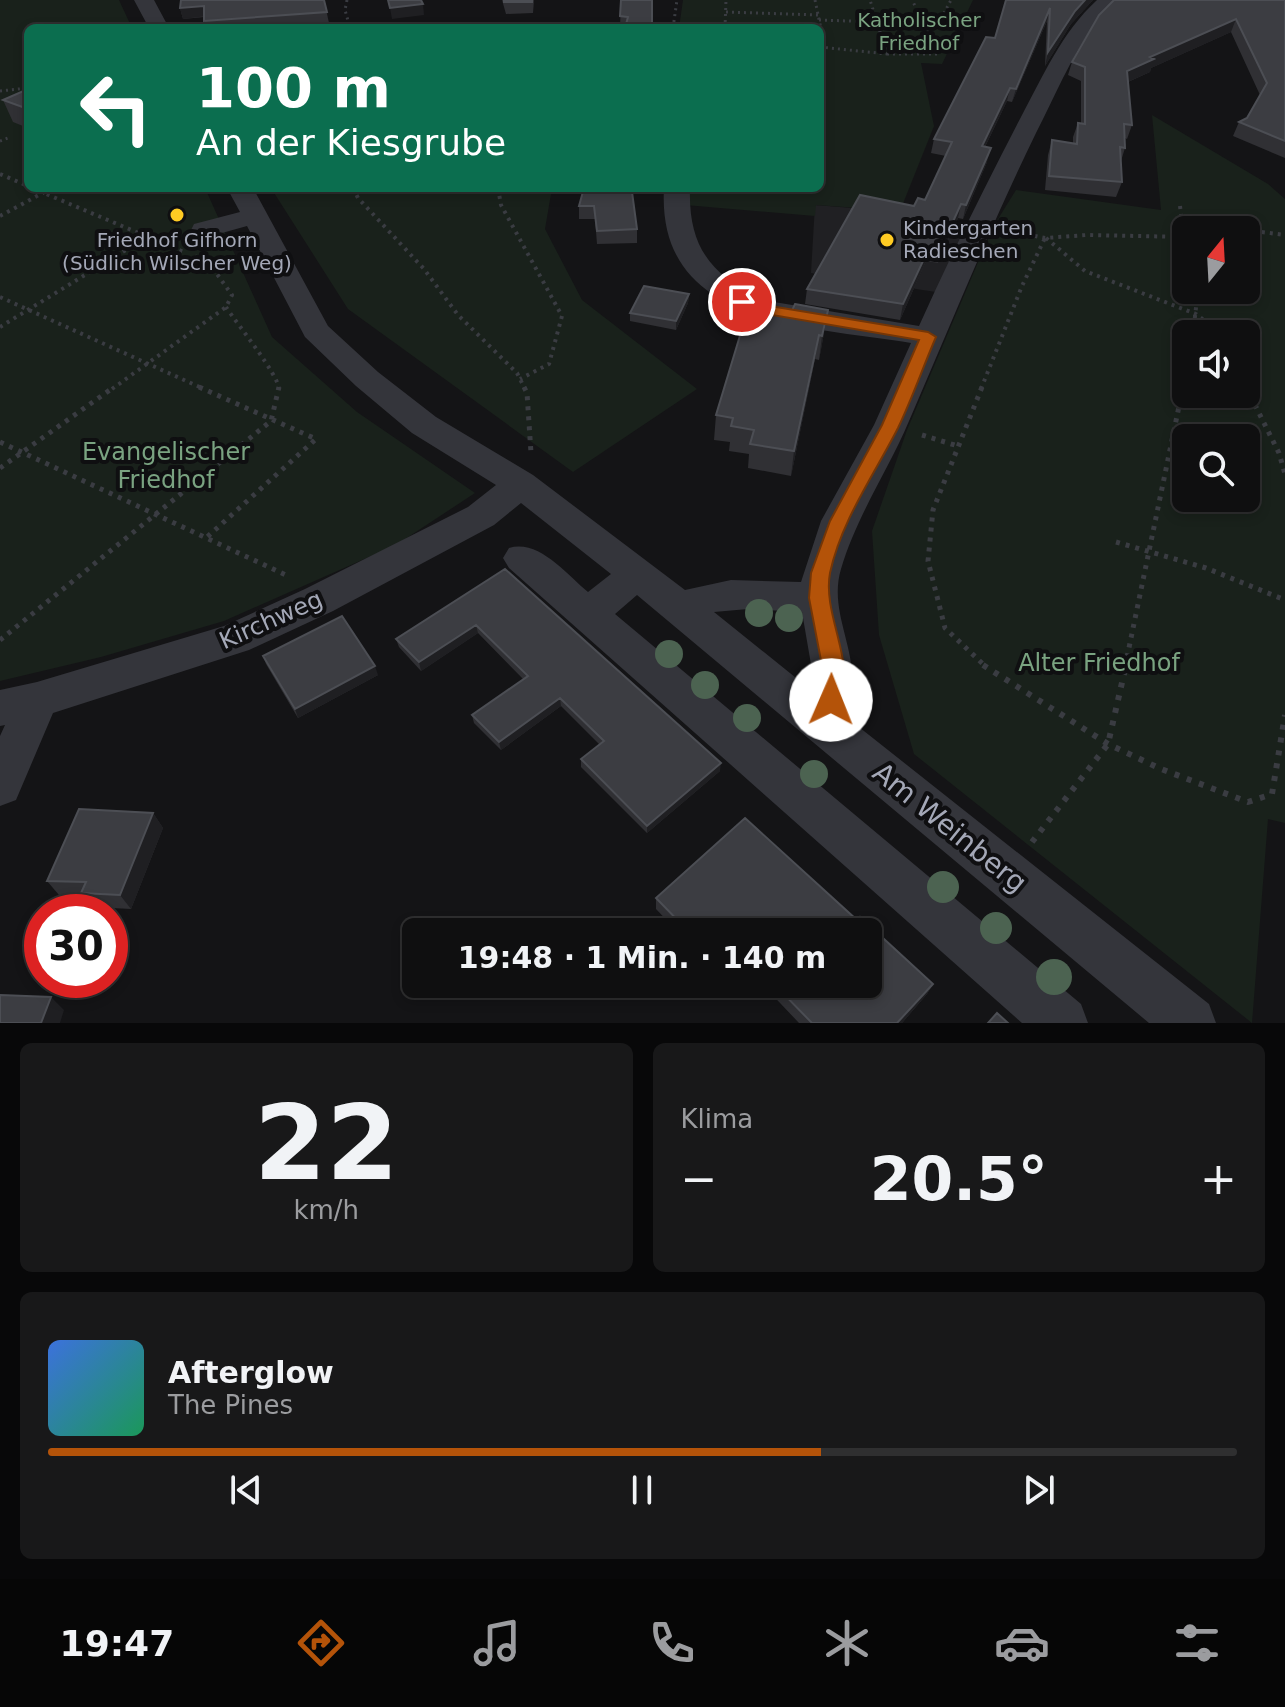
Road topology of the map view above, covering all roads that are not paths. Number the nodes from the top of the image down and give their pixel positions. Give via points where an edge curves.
1 (144, 0) edge
2 (1108, 0) edge
3 (157, 24) edge
4 (242, 192) edge
5 (677, 192) edge
6 (255, 216) junction
7 (204, 230) dead end
8 (928, 337) junction
9 (527, 472) junction
10 (522, 558) dead end
11 (636, 575) junction
12 (819, 598) junction
13 (681, 608) junction
14 (588, 614) junction
15 (19, 704) edge
16 (821, 722) junction
17 (0, 786) edge
18 (1170, 1017) edge
19 (1062, 1023) edge

1 - 3 street
2 - 8 street via 1072,40 978,224
4 - 6 street, Am Weinberg
5 - 8 street via 685,254 742,302
6 - 7 street
6 - 9 street, Am Weinberg via 316,331 367,379 424,425
8 - 12 street via 891,425 839,521 821,573
9 - 11 street, Am Weinberg
9 - 15 street, Kirchweg via 481,516 235,639
10 - 14 street
11 - 13 street, Am Weinberg
11 - 14 street
12 - 13 street via 720,593
12 - 16 street via 834,676
13 - 16 street, Am Weinberg
14 - 19 street
15 - 17 street
16 - 18 street, Am Weinberg

